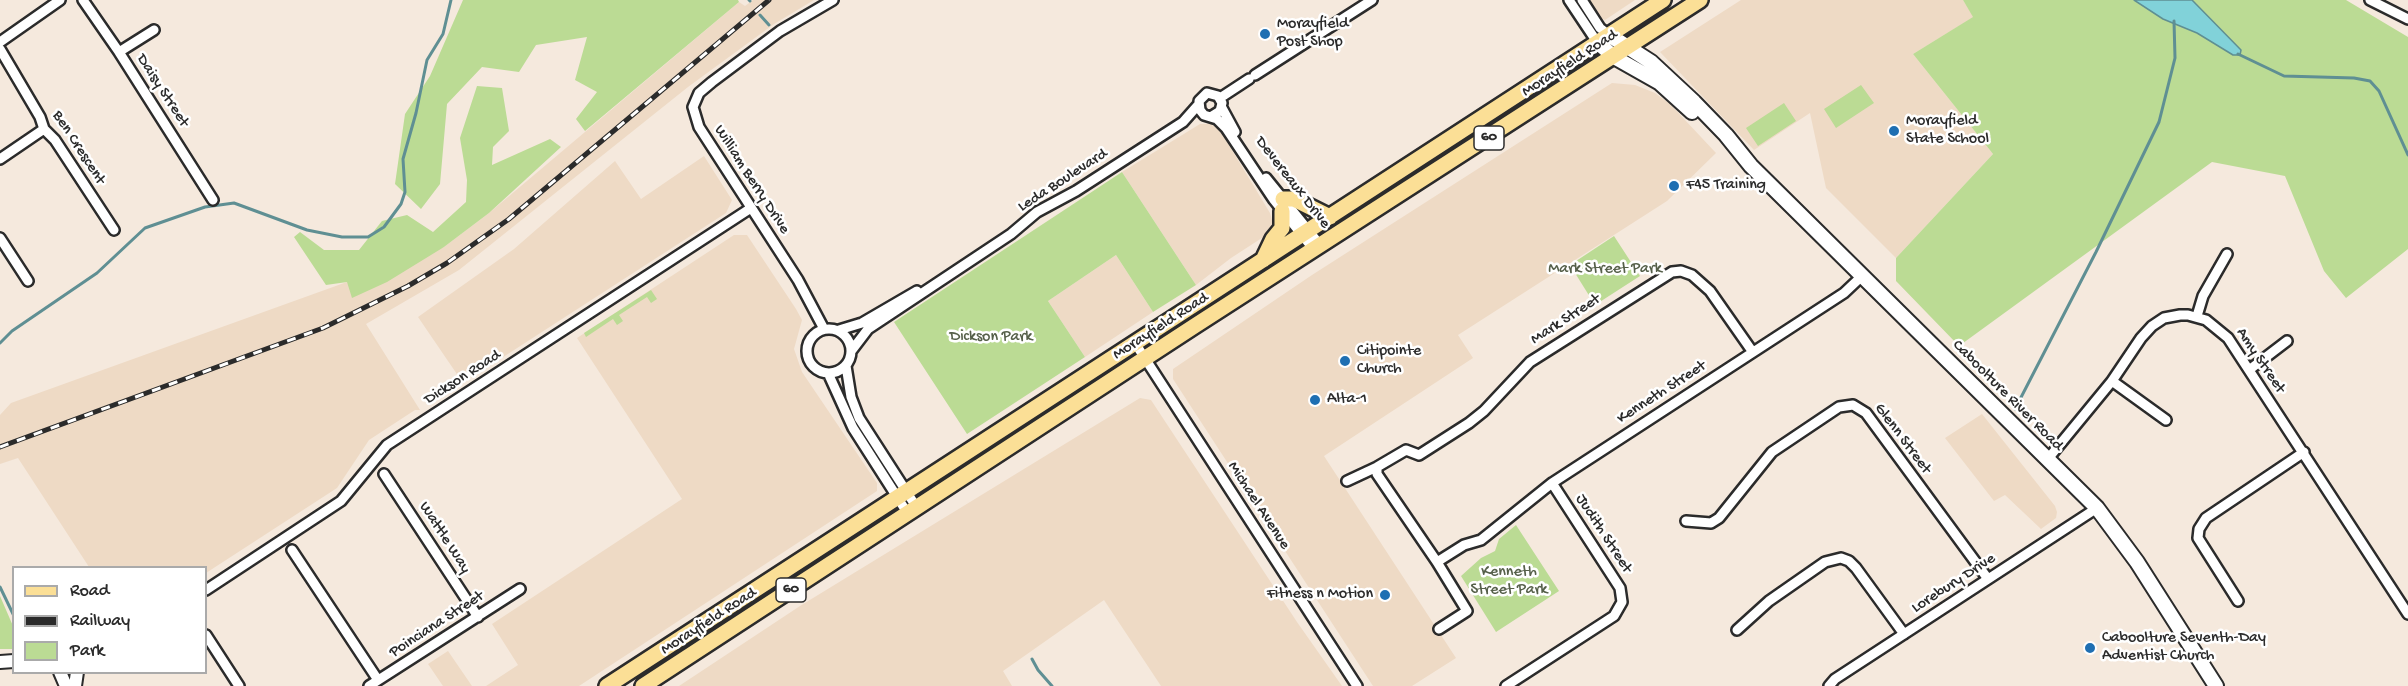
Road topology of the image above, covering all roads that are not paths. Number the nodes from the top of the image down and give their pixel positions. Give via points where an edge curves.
1 (60, 0) edge
2 (82, 0) edge
3 (833, 0) edge
4 (1372, 0) edge
5 (1569, 0) edge
6 (1582, 0) edge
7 (1663, 0) edge
8 (1700, 0) edge
9 (2370, 0) edge
10 (2408, 19) edge
11 (154, 30) dead end
12 (1603, 39) junction
13 (0, 42) edge
14 (1628, 48) junction
15 (0, 49) edge
16 (119, 52) junction
17 (1614, 57) junction
18 (1221, 103) junction
19 (1199, 104) junction
20 (1208, 115) junction
21 (1183, 123) junction
22 (44, 129) junction
23 (1742, 156) junction
24 (0, 159) edge
25 (213, 200) dead end
26 (1283, 205) junction
27 (751, 208) junction
28 (1330, 217) junction
29 (114, 231) dead end
30 (1306, 232) junction
31 (0, 238) edge
32 (1318, 248) junction
33 (2227, 254) dead end
34 (1263, 260) junction
35 (1862, 276) junction
36 (28, 281) dead end
37 (931, 286) junction
38 (2197, 316) junction
39 (824, 329) junction
40 (839, 330) junction
41 (2288, 341) dead end
42 (1135, 343) junction
43 (852, 350) junction
44 (1752, 351) junction
45 (1145, 358) junction
46 (846, 366) junction
47 (2249, 370) junction
48 (828, 373) junction
49 (2112, 381) junction
50 (2166, 420) dead end
51 (2304, 452) junction
52 (2047, 460) junction
53 (1377, 467) junction
54 (384, 474) dead end
55 (1347, 481) dead end
56 (1552, 483) junction
57 (901, 494) junction
58 (2097, 508) junction
59 (913, 511) junction
60 (1686, 521) dead end
61 (292, 550) dead end
62 (1437, 562) junction
63 (1988, 579) junction
64 (207, 589) edge
65 (520, 589) dead end
66 (2238, 601) dead end
67 (2406, 609) edge
68 (478, 617) junction
69 (1439, 629) dead end
70 (1737, 630) dead end
71 (1904, 633) junction
72 (207, 636) edge
73 (373, 683) edge
74 (239, 686) edge
75 (608, 686) edge
76 (643, 686) edge
77 (1357, 686) edge
78 (1506, 686) edge
79 (1828, 686) edge
80 (2216, 686) edge

1 - 13 street
2 - 16 street, Daisy Street
3 - 27 street, William Berry Drive via 773,36 703,89 694,102 699,127
4 - 18 street via 1252,77
5 - 12 street
6 - 12 street
7 - 12 main road, Morayfield Road / 60
8 - 14 main road, Morayfield Road / 60
9 - 10 street
11 - 16 street
12 - 14 main road, Caboolture River Road
12 - 17 main road, Caboolture River Road
12 - 28 main road, Morayfield Road / 60
14 - 17 main road, Morayfield Road / 60
14 - 23 main road, Caboolture River Road via 1661,70
15 - 22 street, Ben Crescent
16 - 25 street, Daisy Street
17 - 23 main road, Caboolture River Road via 1660,83 1720,141
17 - 32 main road, Morayfield Road / 60
18 - 19 street via 1215,94 1207,93
18 - 20 street via 1218,114
18 - 26 street, Devereaux Drive
19 - 20 street
19 - 21 street, Leda Boulevard
20 - 21 street, Leda Boulevard
20 - 26 street, Devereaux Drive via 1226,128
21 - 37 street, Leda Boulevard via 1037,212 1011,234
22 - 24 street
22 - 29 street, Ben Crescent
23 - 35 main road, Caboolture River Road
26 - 28 main road via 1294,199
26 - 30 street, Devereaux Drive
26 - 34 main road via 1282,228
27 - 39 street, William Berry Drive via 802,286
27 - 64 street, Dickson Road via 387,445 341,501
28 - 30 main road, Morayfield Road / 60
30 - 32 street, Devereaux Drive
30 - 34 main road, Morayfield Road / 60
31 - 36 street
32 - 45 main road, Morayfield Road / 60
33 - 38 street via 2203,296
34 - 42 main road, Morayfield Road / 60
35 - 44 street, Kenneth Street via 1844,293
35 - 52 main road, Caboolture River Road
37 - 40 street, Leda Boulevard via 862,323
37 - 43 street, Leda Boulevard via 868,329
38 - 47 street, Amy Street via 2222,331
38 - 49 street via 2164,318 2152,326
39 - 40 street
39 - 48 street via 809,341 807,355 814,368
40 - 43 street
41 - 47 street
42 - 45 street, Michael Avenue
42 - 57 main road, Morayfield Road / 60
43 - 46 street
44 - 53 street, Mark Street via 1710,291 1692,275 1672,272 1530,362 1469,423 1419,455 1406,450
44 - 56 street, Kenneth Street
45 - 59 main road, Morayfield Road / 60
45 - 77 street, Michael Avenue
46 - 48 street
46 - 57 street via 859,418
47 - 51 street, Amy Street
48 - 57 street via 849,420
49 - 50 street
49 - 52 street
51 - 66 street via 2206,518 2199,529 2198,538
51 - 67 street, Amy Street
52 - 58 main road, Caboolture River Road
53 - 55 street
53 - 62 street via 1377,474
54 - 68 street, Wattle Way
56 - 62 street, Kenneth Street via 1481,540 1464,545
56 - 78 street, Judith Street via 1620,588 1623,602 1614,616
57 - 59 street
57 - 75 main road, Morayfield Road / 60
58 - 63 street, Lorebury Drive
58 - 80 main road, Caboolture River Road via 2138,562
59 - 76 main road, Morayfield Road / 60
60 - 63 street, Glenn Street via 1702,524 1719,518 1772,452 1839,407 1853,405 1866,413
61 - 73 street
62 - 69 street via 1467,611
63 - 71 street, Lorebury Drive
65 - 68 street, Poinciana Street
68 - 73 street, Poinciana Street
70 - 71 street via 1769,601 1826,562 1842,558 1856,568
71 - 79 street, Lorebury Drive
72 - 74 street

